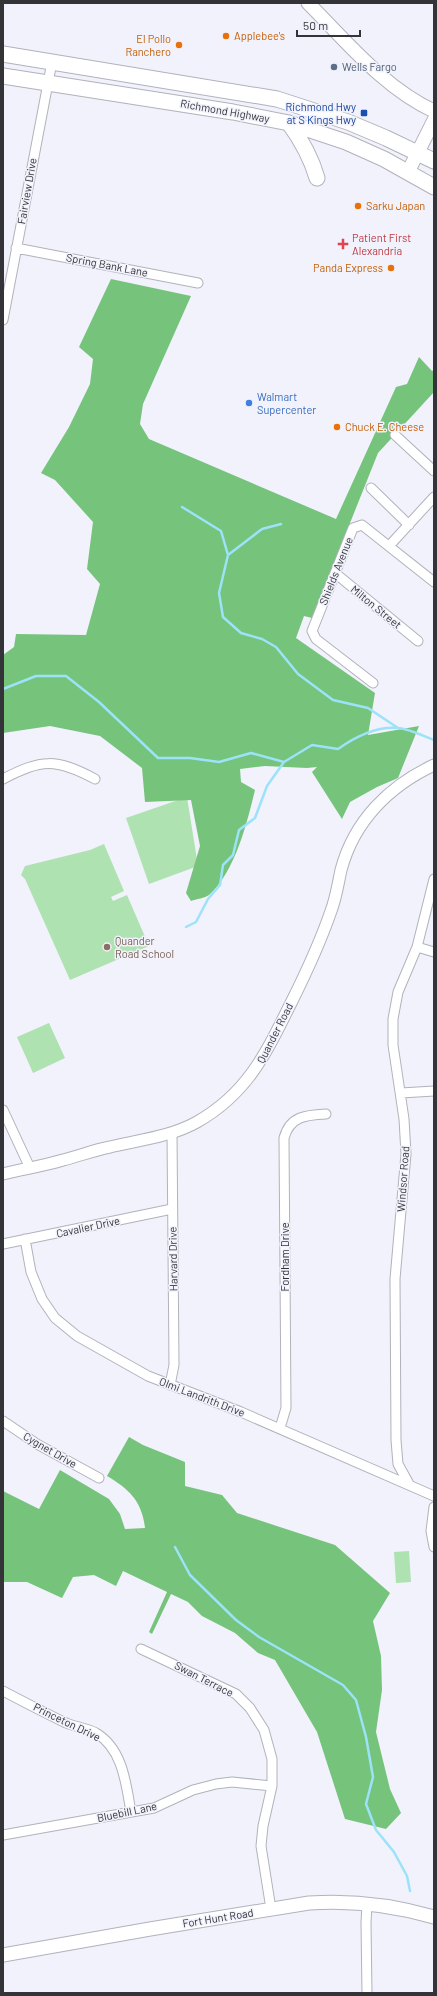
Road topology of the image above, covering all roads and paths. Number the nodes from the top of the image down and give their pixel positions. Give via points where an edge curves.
1 (308, 3) edge
2 (3, 54) edge
3 (52, 62) junction
4 (3, 76) edge
5 (47, 82) junction
6 (434, 111) edge
7 (434, 120) edge
8 (289, 123) junction
9 (418, 153) junction
10 (434, 161) edge
11 (408, 172) junction
12 (316, 178) dead end
13 (434, 187) edge
14 (16, 248) junction
15 (198, 283) dead end
16 (3, 320) edge
17 (395, 435) dead end
18 (434, 471) edge
19 (371, 488) dead end
20 (434, 497) edge
21 (409, 525) junction
22 (389, 546) junction
23 (335, 573) junction
24 (434, 582) edge
25 (418, 641) dead end
26 (373, 683) dead end
27 (434, 765) edge
28 (3, 779) edge
29 (95, 779) dead end
30 (434, 879) edge
31 (417, 947) junction
32 (434, 952) edge
33 (434, 1091) edge
34 (401, 1093) junction
35 (3, 1110) edge
36 (326, 1114) dead end
37 (172, 1133) junction
38 (30, 1168) junction
39 (3, 1174) edge
40 (172, 1209) junction
41 (25, 1240) junction
42 (3, 1244) edge
43 (170, 1385) junction
44 (3, 1421) edge
45 (280, 1428) junction
46 (98, 1478) dead end
47 (409, 1484) junction
48 (434, 1496) edge
49 (434, 1507) edge
50 (434, 1547) edge
51 (141, 1649) dead end
52 (3, 1691) edge
53 (272, 1786) junction
54 (131, 1812) junction
55 (3, 1835) edge
56 (367, 1904) junction
57 (270, 1909) junction
58 (434, 1917) edge
59 (3, 1956) edge
60 (367, 1993) edge

1 - 6 main road via 392,84
2 - 3 highway, Richmond Highway
3 - 5 street, Fairview Drive
3 - 9 highway, Richmond Highway via 277,99 330,115
4 - 5 highway, Richmond Highway
5 - 8 highway, Richmond Highway
5 - 14 street, Fairview Drive
7 - 9 main road
8 - 11 highway, Richmond Highway via 346,142
8 - 12 highway via 306,147
9 - 10 highway, Richmond Highway
9 - 11 main road
11 - 13 highway, Richmond Highway
14 - 15 street, Spring Bank Lane
14 - 16 street, Fairview Drive
17 - 18 street
19 - 21 street
20 - 21 street
21 - 22 street
22 - 23 street, Shields Avenue via 362,524 355,526
22 - 24 street
23 - 25 street, Milton Street
23 - 26 street, Shields Avenue via 313,626 313,635
27 - 37 street, Quander Road via 401,783 382,799 357,832 347,853 337,894 320,941 255,1071 243,1086 214,1111 192,1125
28 - 29 street via 33,765 52,763 73,768
30 - 31 street, Windsor Road
31 - 32 street
31 - 34 street, Windsor Road via 403,976 393,1019 393,1045
33 - 34 street
34 - 47 street, Windsor Road via 406,1154 395,1279 396,1440 398,1464
35 - 38 street
36 - 45 street, Fordham Drive via 298,1118 289,1126 284,1138 286,1408
37 - 38 street, Quander Road
37 - 40 street, Harvard Drive
38 - 39 street, Quander Road
40 - 41 street, Cavalier Drive
40 - 43 street, Harvard Drive via 174,1365
41 - 42 street, Cavalier Drive
41 - 43 street, Olmi Landrith Drive via 37,1288 46,1306 61,1324 112,1357
43 - 45 street, Olmi Landrith Drive
44 - 46 street, Cygnet Drive via 32,1441
45 - 47 street, Olmi Landrith Drive
47 - 48 street, Olmi Landrith Drive
49 - 50 street via 431,1530
51 - 53 street, Swan Terrace via 243,1700 268,1742 272,1759
52 - 54 street, Princeton Drive via 63,1721 91,1731 104,1740 122,1767
53 - 54 street, Bluebill Lane via 232,1782 216,1784 194,1790 154,1808
53 - 57 street, Swan Terrace via 261,1846
54 - 55 street, Bluebill Lane
56 - 57 main road, Fort Hunt Road via 332,1902
56 - 58 main road, Fort Hunt Road
56 - 60 street
57 - 59 main road, Fort Hunt Road

